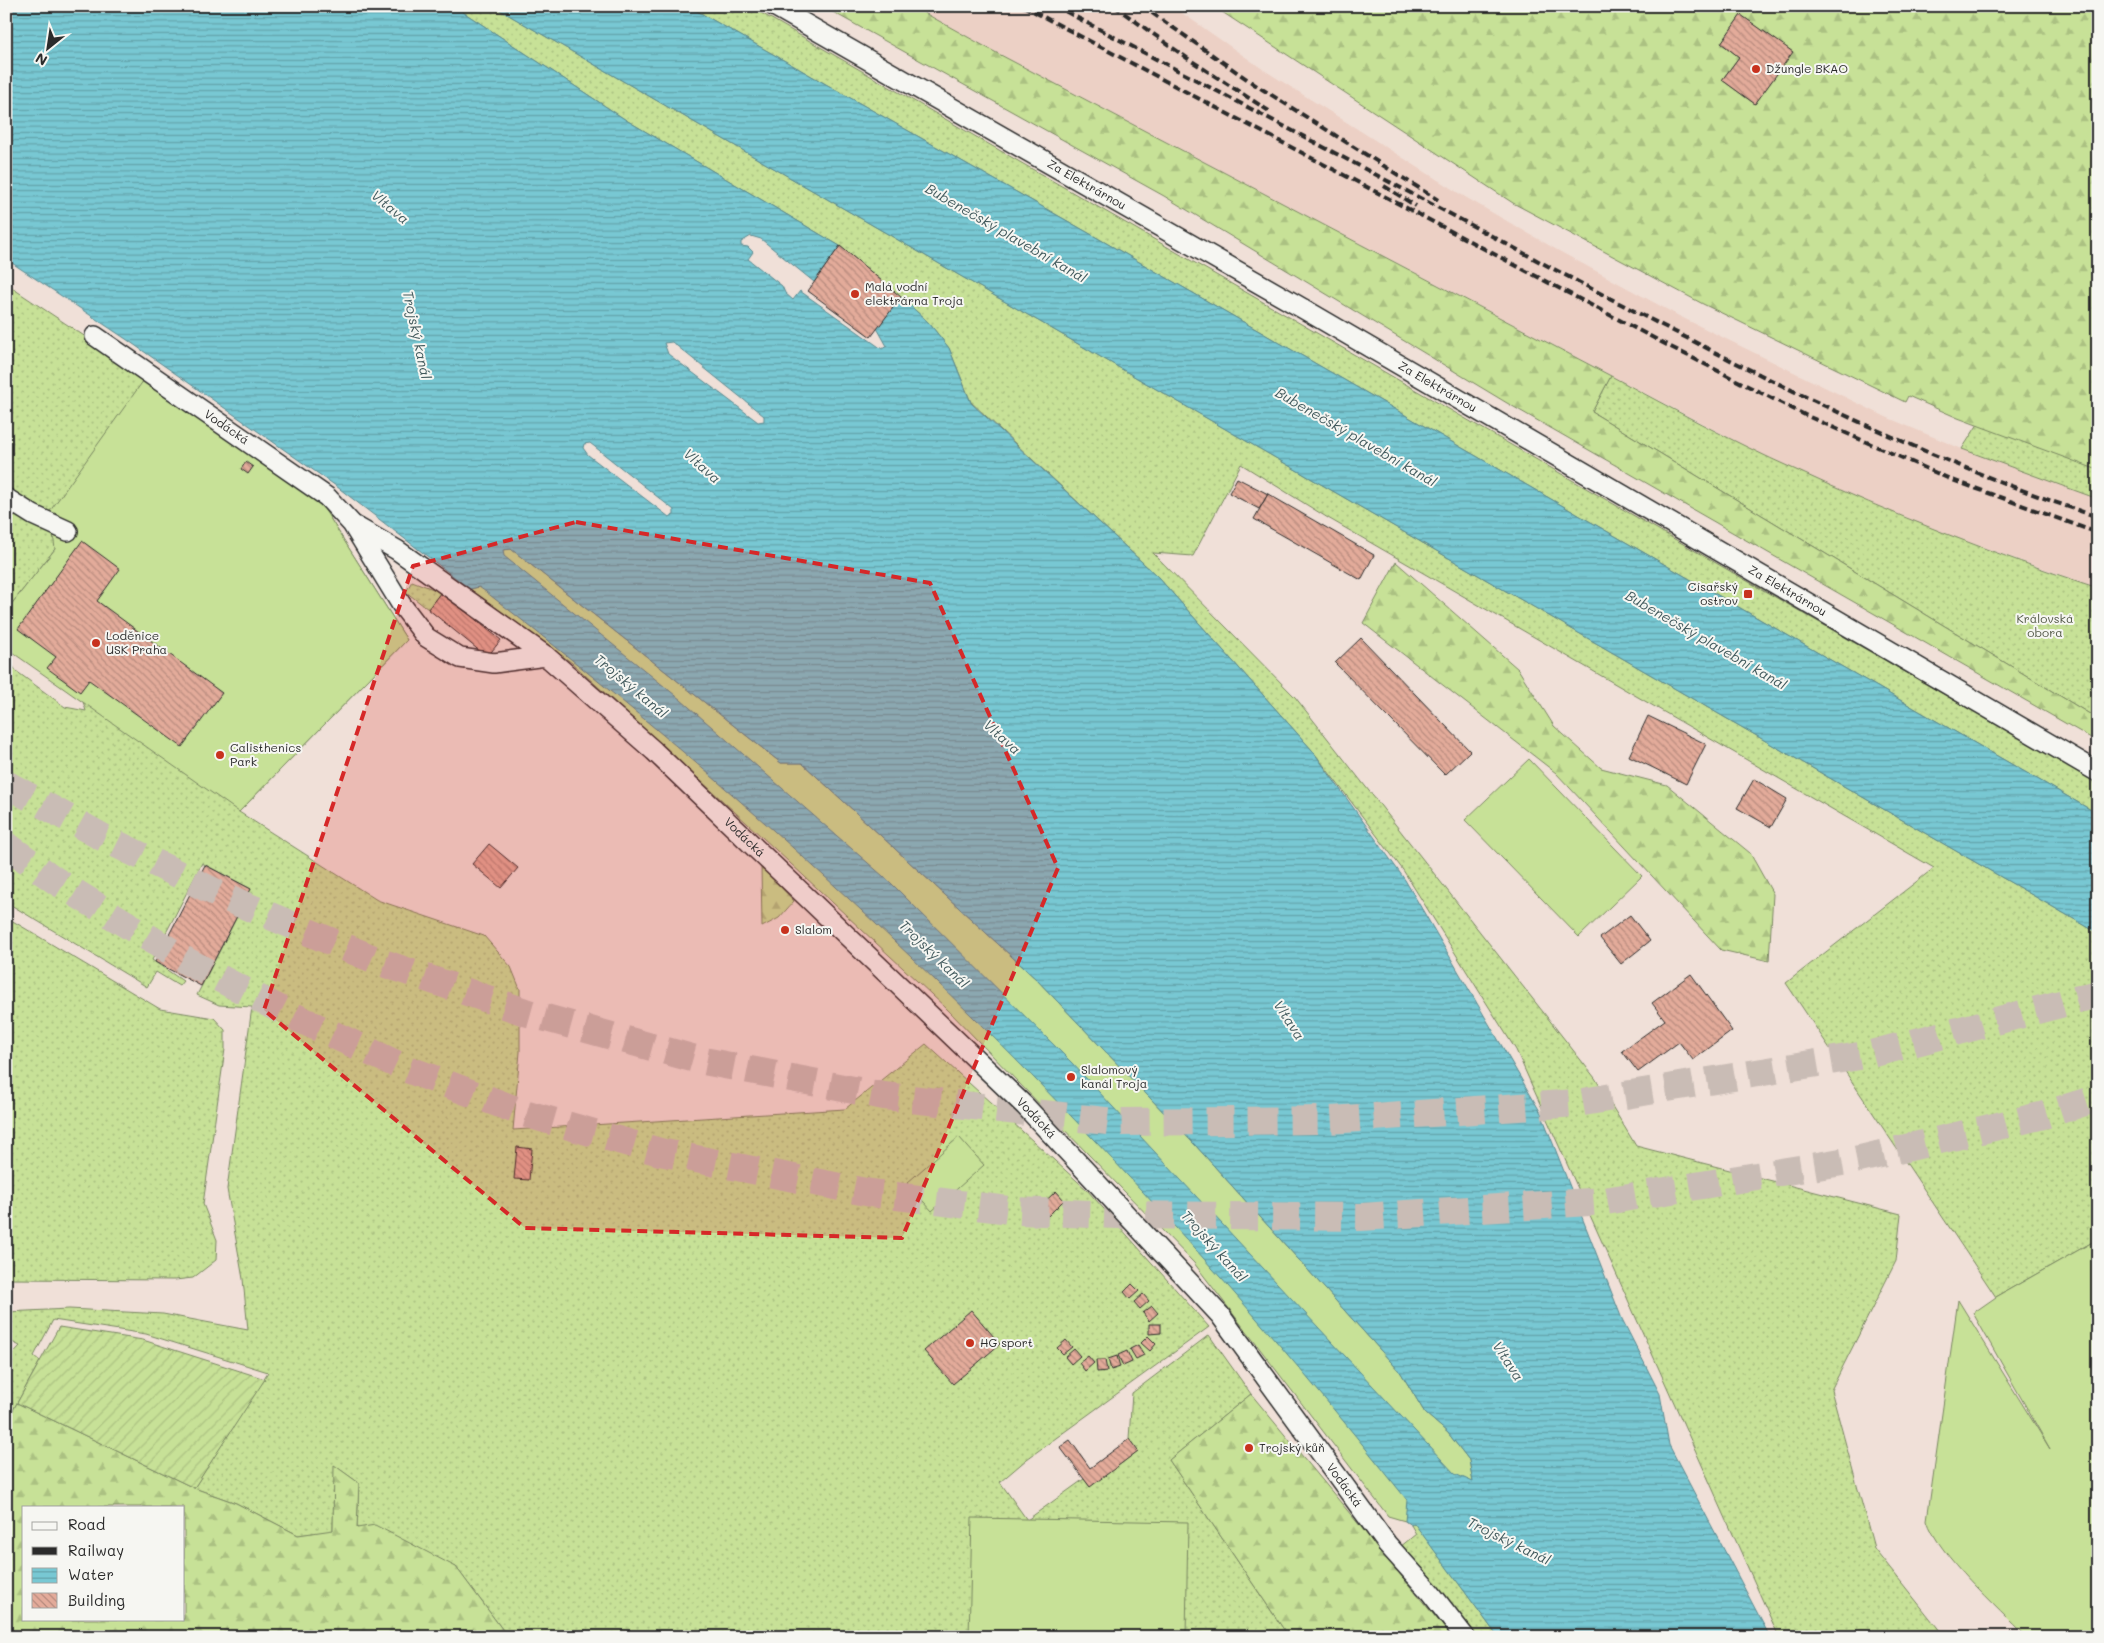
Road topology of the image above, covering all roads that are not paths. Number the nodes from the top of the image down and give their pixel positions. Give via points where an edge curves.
1 (774, 6) edge
2 (95, 336) dead end
3 (6, 498) edge
4 (352, 524) junction
5 (68, 532) dead end
6 (546, 656) junction
7 (2098, 772) edge
8 (1465, 1637) edge

1 - 7 street, Za Elektrárnou via 1300,307
2 - 4 street, Vodácká via 327,497
3 - 5 street
4 - 6 street, Vodácká via 397,550
4 - 6 street, Vodácká via 401,604 426,637 460,658 494,663
6 - 8 street, Vodácká via 654,751 1025,1106 1220,1315 1387,1544

